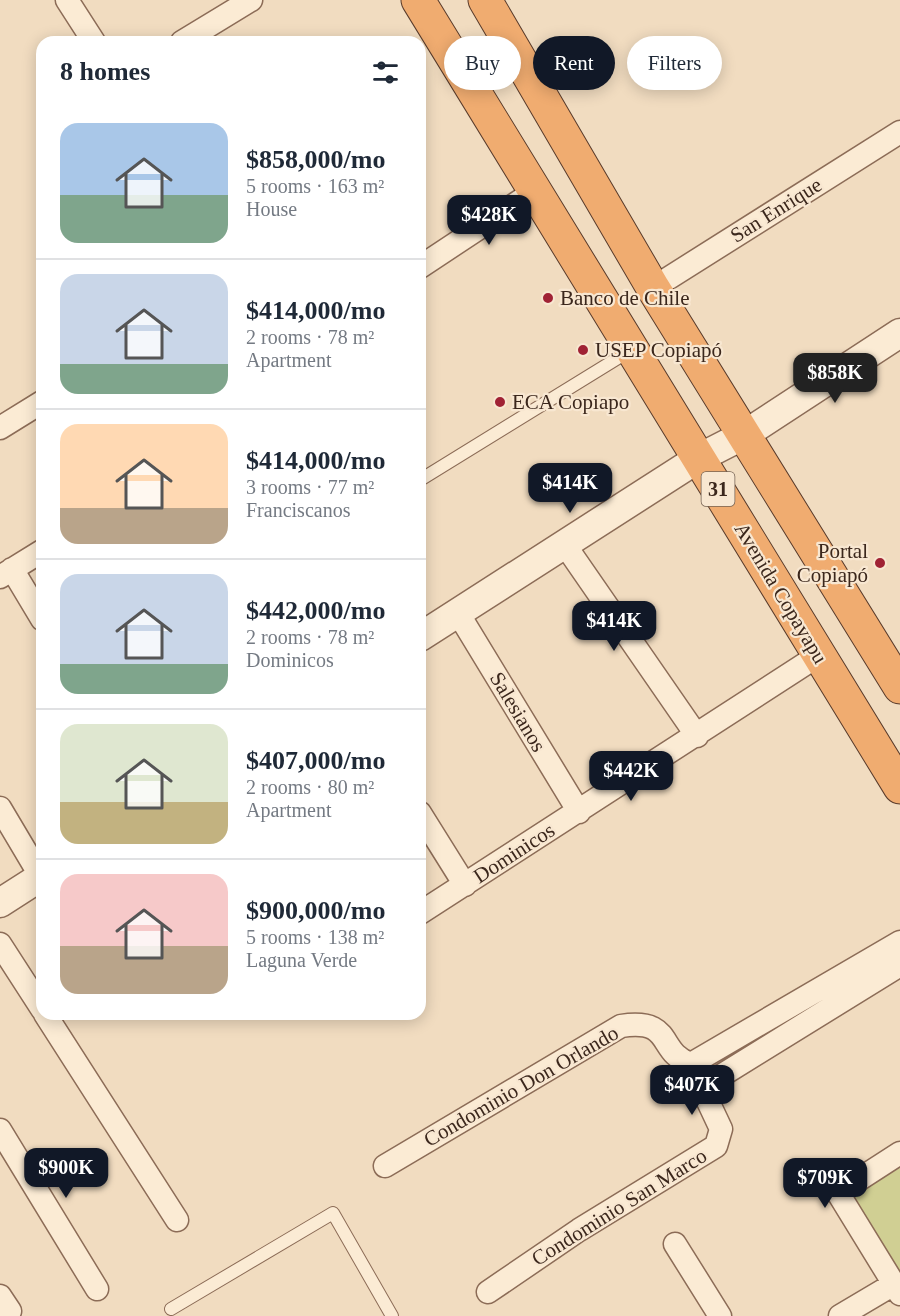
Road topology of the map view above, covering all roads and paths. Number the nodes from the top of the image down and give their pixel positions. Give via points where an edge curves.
1 (67, 0) edge
2 (251, 0) edge
3 (418, 0) edge
4 (485, 0) edge
5 (90, 36) edge
6 (192, 36) edge
7 (900, 132) edge
8 (535, 191) junction
9 (426, 259) edge
10 (653, 288) junction
11 (900, 333) edge
12 (632, 349) junction
13 (36, 406) edge
14 (0, 428) edge
15 (744, 435) junction
16 (699, 458) junction
17 (426, 476) edge
18 (565, 545) junction
19 (36, 555) edge
20 (6, 573) edge
21 (36, 611) edge
22 (458, 613) junction
23 (426, 633) edge
24 (819, 655) junction
25 (900, 688) edge
26 (856, 715) junction
27 (697, 736) junction
28 (900, 787) edge
29 (0, 808) edge
30 (579, 812) junction
31 (426, 823) edge
32 (36, 866) edge
33 (36, 880) edge
34 (465, 885) junction
35 (0, 903) edge
36 (426, 909) edge
37 (900, 942) edge
38 (0, 944) edge
39 (900, 965) edge
40 (36, 1000) edge
41 (49, 1020) edge
42 (0, 1130) edge
43 (900, 1153) edge
44 (385, 1166) dead end
45 (177, 1221) dead end
46 (675, 1244) dead end
47 (97, 1289) dead end
48 (897, 1289) edge
49 (488, 1292) dead end
50 (171, 1309) dead end
51 (392, 1316) edge
52 (720, 1316) edge
53 (840, 1316) edge

1 - 5 street
2 - 6 street
3 - 8 highway, Avenida Copayapu / 31
4 - 10 highway, 31
7 - 10 street, San Enrique
8 - 9 street
8 - 12 highway, Avenida Copayapu / 31
10 - 15 highway, 31
11 - 15 street
12 - 16 highway, Avenida Copayapu / 31
12 - 17 lane
13 - 14 street
15 - 16 street
15 - 25 highway, 31
16 - 18 street
16 - 24 highway, Avenida Copayapu / 31
18 - 22 street
18 - 27 street
19 - 20 street
20 - 21 street
22 - 23 street
22 - 30 street, Salesianos
24 - 26 highway, Avenida Copayapu / 31
24 - 27 street, Dominicos
25 - 26 highway
26 - 28 highway, Avenida Copayapu / 31
27 - 30 street, Dominicos
29 - 32 street
30 - 34 street, Dominicos
31 - 34 street
33 - 35 street
34 - 36 street, Dominicos
37 - 44 street, Condominio Don Orlando via 691,1064 678,1060 660,1032 642,1023 621,1026
38 - 40 street
39 - 49 street, Condominio San Marco via 706,1085 705,1095 720,1129 716,1146 579,1230
41 - 45 street
42 - 47 street
43 - 48 street via 838,1193
46 - 52 street
48 - 53 street
50 - 51 lane via 333,1213

